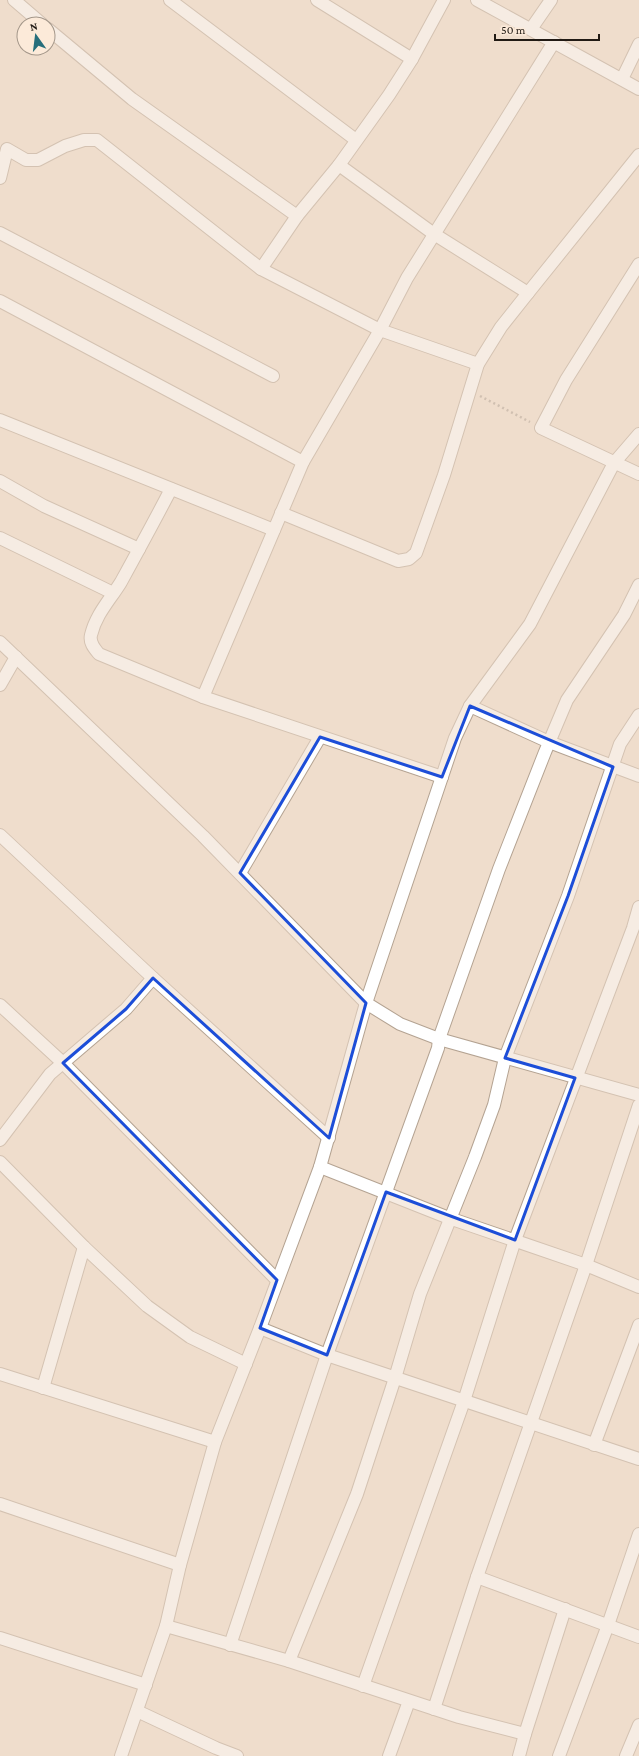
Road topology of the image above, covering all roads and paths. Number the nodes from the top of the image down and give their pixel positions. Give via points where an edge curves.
1 (14, 0) edge
2 (170, 0) edge
3 (317, 0) edge
4 (444, 0) edge
5 (477, 0) edge
6 (551, 0) edge
7 (33, 16) edge
8 (531, 29) junction
9 (56, 36) edge
10 (554, 42) junction
11 (639, 44) edge
12 (412, 59) junction
13 (622, 79) junction
14 (639, 89) edge
15 (356, 140) junction
16 (4, 146) edge
17 (639, 155) edge
18 (339, 165) junction
19 (0, 178) edge
20 (297, 216) junction
21 (0, 232) edge
22 (434, 234) junction
23 (639, 264) edge
24 (261, 269) junction
25 (528, 293) junction
26 (0, 301) edge
27 (380, 330) junction
28 (478, 364) junction
29 (273, 376) dead end
30 (470, 391) junction
31 (0, 420) edge
32 (541, 428) junction
33 (639, 434) edge
34 (303, 462) junction
35 (614, 463) junction
36 (639, 474) edge
37 (0, 481) edge
38 (171, 489) junction
39 (282, 514) junction
40 (274, 530) junction
41 (0, 538) edge
42 (139, 549) junction
43 (639, 585) edge
44 (113, 593) junction
45 (0, 642) edge
46 (16, 657) junction
47 (0, 685) edge
48 (203, 697) junction
49 (470, 706) junction
50 (639, 715) edge
51 (320, 736) junction
52 (549, 742) junction
53 (613, 767) junction
54 (639, 776) edge
55 (442, 777) junction
56 (0, 835) edge
57 (240, 873) junction
58 (639, 907) edge
59 (153, 978) junction
60 (366, 1003) junction
61 (0, 1005) edge
62 (439, 1040) junction
63 (505, 1058) junction
64 (63, 1063) junction
65 (575, 1078) junction
66 (639, 1095) edge
67 (639, 1105) edge
68 (329, 1138) junction
69 (0, 1140) edge
70 (0, 1162) edge
71 (320, 1167) junction
72 (386, 1192) junction
73 (449, 1218) junction
74 (515, 1240) junction
75 (84, 1247) junction
76 (586, 1265) junction
77 (277, 1280) junction
78 (639, 1286) edge
79 (639, 1324) edge
80 (260, 1328) junction
81 (327, 1355) junction
82 (246, 1364) junction
83 (0, 1374) edge
84 (395, 1378) junction
85 (43, 1388) junction
86 (464, 1401) junction
87 (532, 1423) junction
88 (216, 1442) junction
89 (594, 1445) junction
90 (639, 1459) edge
91 (0, 1504) edge
92 (639, 1534) edge
93 (180, 1565) junction
94 (477, 1577) junction
95 (565, 1609) junction
96 (608, 1625) junction
97 (166, 1626) junction
98 (639, 1637) edge
99 (0, 1638) edge
100 (230, 1645) junction
101 (289, 1662) junction
102 (146, 1685) junction
103 (363, 1686) junction
104 (409, 1702) junction
105 (434, 1710) junction
106 (136, 1711) junction
107 (639, 1725) edge
108 (525, 1734) junction
109 (121, 1756) edge
110 (237, 1756) edge
111 (389, 1756) edge
112 (519, 1756) edge
113 (559, 1756) edge
114 (626, 1756) edge

1 - 7 street
2 - 15 street
3 - 12 street
4 - 12 street
5 - 8 street
6 - 8 street
8 - 10 street
9 - 20 street via 132,99
10 - 13 street
10 - 22 street
11 - 13 street
12 - 15 street
13 - 14 street
15 - 18 street
16 - 19 street
16 - 24 street via 26,160 38,160 65,146 84,140 97,140
17 - 25 street
18 - 20 street
18 - 22 street
20 - 24 street
21 - 29 street
22 - 25 street
22 - 27 street
23 - 32 street via 566,380
24 - 27 street
25 - 28 street
26 - 34 street
27 - 28 street
27 - 34 street
28 - 30 street
30 - 32 path
30 - 39 street via 444,475 416,552 409,559 398,561
31 - 38 street
32 - 35 street
33 - 35 street
34 - 39 street
35 - 36 street
35 - 49 street via 530,624
37 - 42 street via 44,506
38 - 40 street
38 - 42 street
39 - 40 street
40 - 48 street
41 - 44 street
42 - 44 street
43 - 52 street via 624,615 567,700
44 - 48 street via 90,637 93,647 99,654
45 - 46 street
46 - 47 street
46 - 57 street
48 - 51 street
49 - 52 street
49 - 55 street via 455,738
50 - 53 street via 620,744
51 - 55 street
51 - 57 street
52 - 53 street
52 - 62 street via 499,868
53 - 54 street
53 - 63 street via 568,896
55 - 60 street
56 - 59 street
57 - 60 street
58 - 65 street
59 - 64 street via 126,1009
59 - 68 street
60 - 62 street via 400,1024
60 - 68 street
61 - 64 street
62 - 63 street
62 - 72 street
63 - 65 street
63 - 73 street via 494,1105
64 - 69 street via 50,1074
64 - 77 street
65 - 66 street
65 - 74 street
67 - 76 street
68 - 71 street
70 - 75 street
71 - 72 street
71 - 77 street
72 - 73 street
72 - 81 street
73 - 74 street
73 - 84 street via 420,1294
74 - 76 street
74 - 86 street
75 - 82 street via 147,1306 174,1327
75 - 85 street
76 - 78 street
76 - 87 street
77 - 80 street
79 - 89 street
80 - 81 street
80 - 82 street
81 - 84 street
81 - 100 street
82 - 88 street
83 - 85 street
84 - 86 street
84 - 101 street via 357,1494
85 - 88 street
86 - 87 street
86 - 103 street
87 - 89 street
87 - 94 street
88 - 93 street
89 - 90 street
91 - 93 street
92 - 96 street
93 - 97 street
94 - 95 street
94 - 105 street
95 - 96 street
95 - 108 street
96 - 98 street
96 - 113 street
97 - 100 street
97 - 102 street
99 - 102 street
100 - 101 street
101 - 103 street
102 - 106 street
103 - 104 street
104 - 105 street
104 - 111 street
105 - 108 street
106 - 109 street
106 - 110 street
107 - 114 street
108 - 112 street

